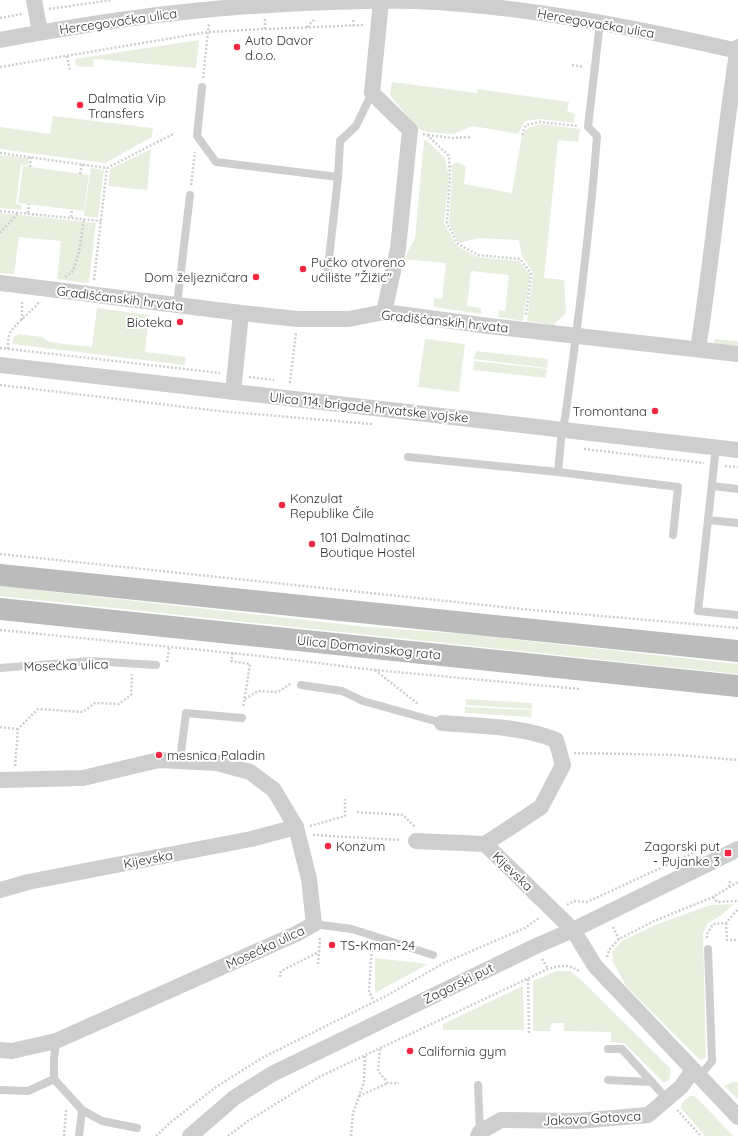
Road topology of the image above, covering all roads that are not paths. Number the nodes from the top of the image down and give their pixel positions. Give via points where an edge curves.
1 (381, 1) edge
2 (236, 4) edge
3 (35, 6) edge
4 (532, 6) edge
5 (600, 22) junction
6 (40, 32) junction
7 (0, 40) edge
8 (738, 50) edge
9 (202, 87) road end
10 (372, 93) junction
11 (338, 177) junction
12 (190, 195) dead end
13 (327, 277) dead end
14 (0, 283) edge
15 (177, 305) junction
16 (384, 312) junction
17 (241, 313) junction
18 (576, 335) junction
19 (698, 349) junction
20 (738, 354) edge
21 (0, 365) edge
22 (233, 392) junction
23 (562, 429) junction
24 (716, 447) junction
25 (738, 450) edge
26 (408, 457) dead end
27 (558, 472) junction
28 (712, 486) junction
29 (738, 489) edge
30 (708, 520) junction
31 (738, 524) edge
32 (673, 535) dead end
33 (0, 574) edge
34 (0, 609) edge
35 (30, 612) junction
36 (0, 615) edge
37 (738, 615) edge
38 (738, 651) edge
39 (156, 665) dead end
40 (0, 668) edge
41 (301, 685) road end
42 (738, 686) edge
43 (242, 718) road end
44 (442, 723) joint
45 (180, 761) junction
46 (7, 780) edge
47 (297, 830) junction
48 (415, 841) road end
49 (485, 844) junction
50 (738, 849) edge
51 (0, 890) edge
52 (315, 927) junction
53 (573, 930) junction
54 (708, 949) dead end
55 (433, 955) dead end
56 (56, 1041) junction
57 (608, 1048) dead end
58 (0, 1050) edge
59 (696, 1073) junction
60 (54, 1079) junction
61 (608, 1080) dead end
62 (652, 1082) junction
63 (478, 1086) dead end
64 (0, 1090) edge
65 (667, 1099) junction
66 (82, 1110) junction
67 (738, 1117) edge
68 (137, 1128) dead end
69 (479, 1134) edge
70 (79, 1136) edge
71 (190, 1136) edge

1 - 2 street, Hercegovačka ulica
1 - 4 street, Hercegovačka ulica
1 - 10 street
2 - 6 street, Hercegovačka ulica
3 - 6 street
4 - 5 street, Hercegovačka ulica
5 - 8 street, Hercegovačka ulica
5 - 18 lane via 588,127 597,136
6 - 7 street, Hercegovačka ulica
8 - 19 street, Hercegovačka ulica
9 - 11 lane via 197,136 216,162
10 - 11 lane via 356,126 340,140
10 - 16 street via 410,130 398,249
11 - 13 lane
12 - 15 lane
14 - 15 street, Gradišćanskih hrvata
15 - 17 street, Gradišćanskih hrvata
16 - 17 street, Gradišćanskih hrvata via 349,319 298,319
16 - 18 street, Gradišćanskih hrvata
17 - 22 street
18 - 19 street, Gradišćanskih hrvata
18 - 23 lane
19 - 20 street, Gradišćanskih hrvata
21 - 22 street, Ulica 114. brigade hrvatske vojske
22 - 23 street, Ulica 114. brigade hrvatske vojske
23 - 24 street, Ulica 114. brigade hrvatske vojske
23 - 27 lane
24 - 25 street, Ulica 114. brigade hrvatske vojske
24 - 28 lane
26 - 27 lane
27 - 32 lane via 678,487
28 - 29 lane
28 - 30 lane
30 - 31 lane
30 - 37 lane via 698,611
33 - 38 main road
34 - 35 main road, Ulica Domovinskog rata
35 - 36 lane
35 - 42 main road, Ulica Domovinskog rata
39 - 40 lane, Mosećka ulica via 91,661
41 - 44 lane via 342,691 362,702
43 - 45 lane via 186,713
44 - 49 street via 500,728 540,734 556,740 563,765 541,806
45 - 46 street, Mosećka ulica via 159,760 83,778
45 - 47 street, Mosećka ulica via 217,763 250,772 274,790
47 - 51 street, Kijevska via 28,882
47 - 52 street, Mosećka ulica via 309,879
48 - 49 street, Kijevska
49 - 53 street, Kijevska
50 - 53 street, Zagorski put
52 - 55 lane via 352,929
52 - 56 street, Mosećka ulica
53 - 59 street via 595,966
53 - 71 street, Zagorski put via 272,1074 234,1098
54 - 59 lane via 712,1061
56 - 58 street, Mosećka ulica via 12,1051
56 - 60 lane
57 - 62 lane via 622,1049
59 - 65 street, Jakova Gotovca
59 - 67 street
60 - 64 lane via 28,1091
60 - 66 lane
61 - 62 lane
62 - 65 lane
63 - 69 lane
65 - 69 street, Jakova Gotovca via 648,1115 577,1121 501,1120
66 - 68 lane via 102,1121
66 - 70 lane

